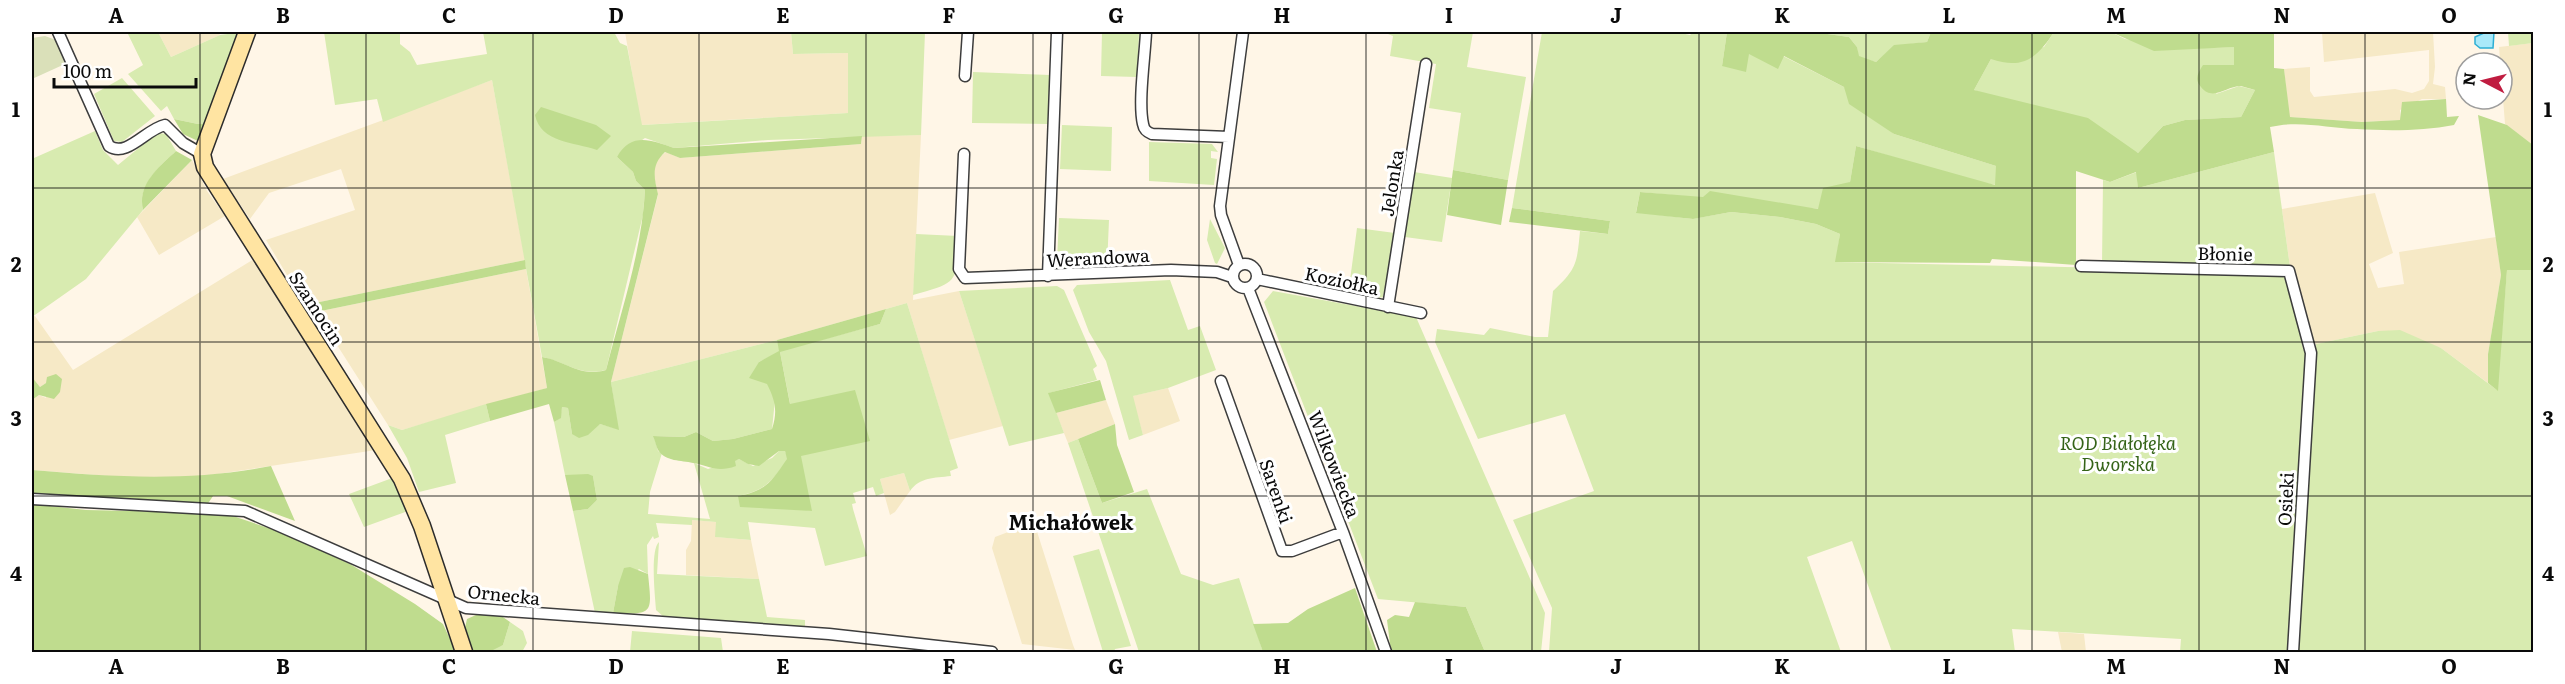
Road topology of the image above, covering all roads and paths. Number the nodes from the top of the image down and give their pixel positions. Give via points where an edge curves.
1 (58, 32) edge
2 (247, 32) edge
3 (968, 32) edge
4 (1057, 32) edge
5 (1146, 32) edge
6 (1243, 32) edge
7 (1426, 64) dead end
8 (965, 76) dead end
9 (1229, 137) junction
10 (202, 154) junction
11 (964, 154) dead end
12 (1239, 265) junction
13 (2081, 266) dead end
14 (1048, 276) junction
15 (1233, 277) junction
16 (1257, 279) junction
17 (1248, 288) junction
18 (1388, 307) junction
19 (1421, 313) dead end
20 (2310, 348) joint
21 (1221, 381) dead end
22 (32, 499) edge
23 (1343, 532) junction
24 (450, 603) junction
25 (465, 652) edge
26 (992, 652) edge
27 (1386, 652) edge
28 (2293, 652) edge

1 - 10 street via 109,146 123,149 165,125 183,143
2 - 10 street
3 - 8 street
4 - 14 street
5 - 9 street via 1142,110 1146,131
6 - 9 street
7 - 18 street, Jelonka
9 - 12 street via 1221,215
10 - 24 street, Szamocin via 212,180 402,479
11 - 14 street, Werandowa via 959,268 965,278
12 - 15 street
12 - 16 street via 1252,266
13 - 20 street, Błonie via 2287,269
14 - 15 street, Werandowa via 1170,270 1217,272
15 - 17 street via 1236,285
16 - 17 street
16 - 18 street, Koziołka
17 - 23 street, Wilkowiecka
18 - 19 street, Koziołka
20 - 28 street, Osieki
21 - 23 street, Sarenki via 1282,551
22 - 24 street, Ornecka via 245,511
23 - 27 street, Wilkowiecka
24 - 25 street, Szamocin
24 - 26 street, Ornecka via 532,614 829,634

